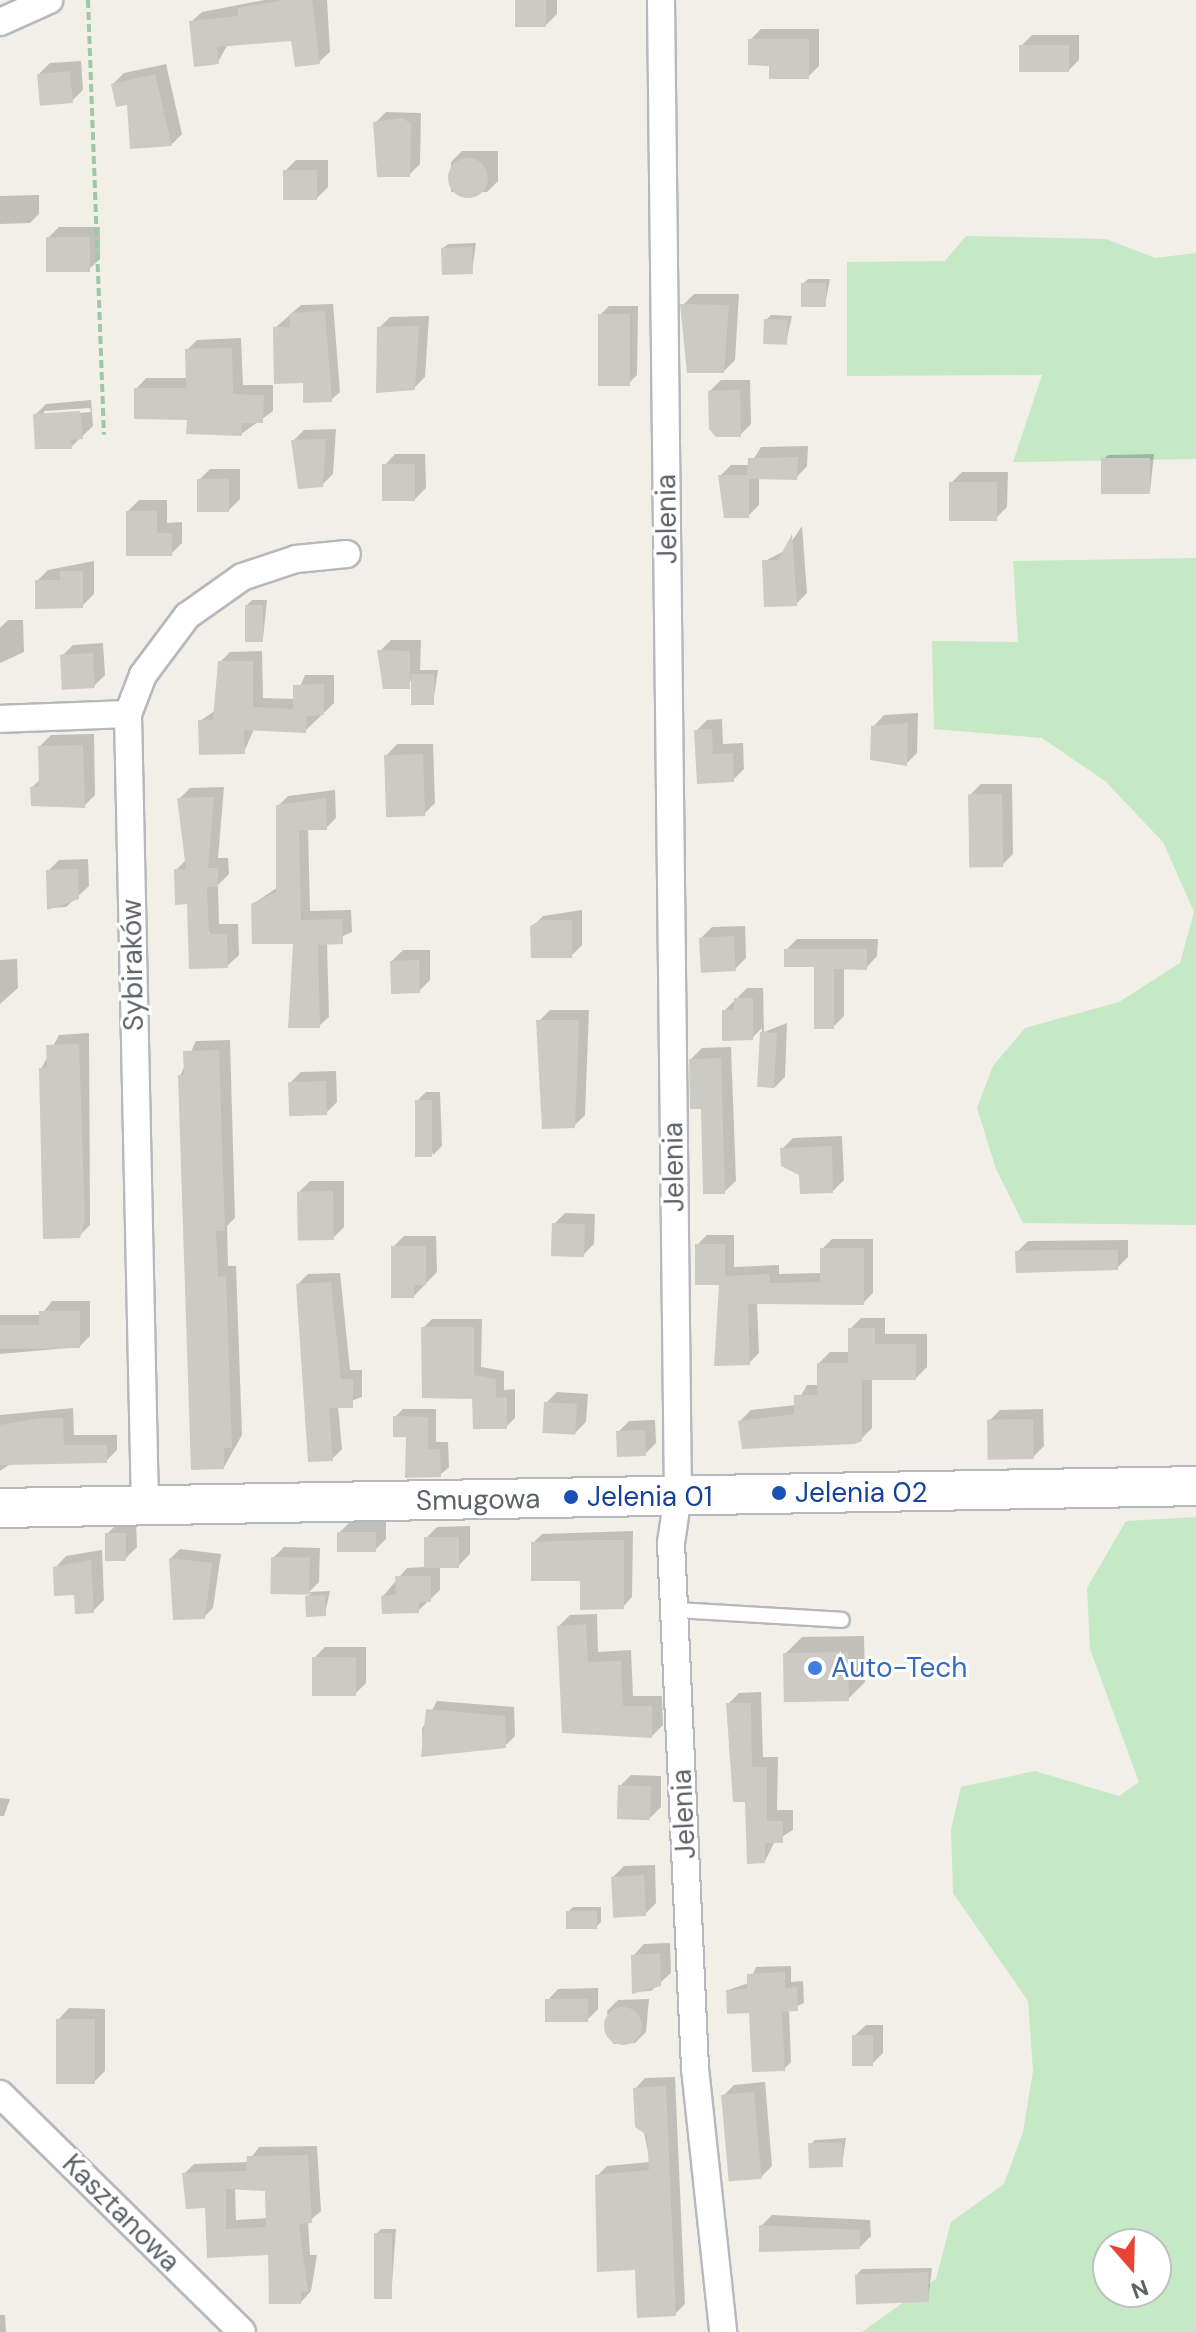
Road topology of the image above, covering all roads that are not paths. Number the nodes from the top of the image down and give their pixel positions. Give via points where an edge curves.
1 (49, 0) edge
2 (661, 0) edge
3 (0, 22) edge
4 (347, 554) dead end
5 (128, 714) junction
6 (0, 719) edge
7 (1196, 1486) edge
8 (678, 1495) junction
9 (145, 1507) junction
10 (0, 1508) edge
11 (675, 1610) junction
12 (842, 1620) dead end
13 (0, 2094) edge
14 (242, 2332) edge
15 (723, 2332) edge

1 - 3 street
2 - 8 street, Jelenia
4 - 5 street, Sybiraków via 296,559 242,577 187,616 143,675
5 - 6 street
5 - 9 street, Sybiraków
7 - 8 street, Smugowa
8 - 9 street, Smugowa
8 - 11 street, Jelenia
9 - 10 street, Smugowa
11 - 12 lane
11 - 15 street, Jelenia via 695,2068
13 - 14 street, Kasztanowa

